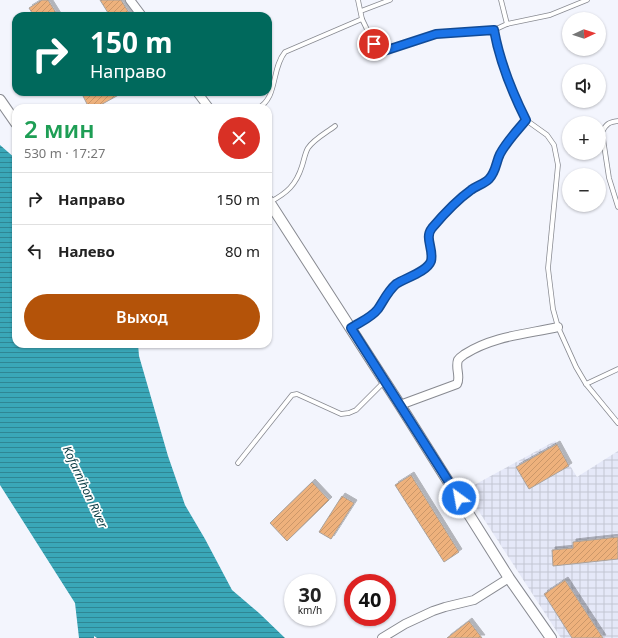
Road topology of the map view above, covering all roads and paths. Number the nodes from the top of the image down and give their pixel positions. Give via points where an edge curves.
1 (130, 0) edge
2 (358, 0) edge
3 (390, 0) edge
4 (501, 0) edge
5 (587, 0) edge
6 (361, 11) junction
7 (139, 12) edge
8 (362, 19) junction
9 (507, 24) junction
10 (494, 30) junction
11 (272, 88) edge
12 (270, 96) edge
13 (0, 100) edge
14 (264, 104) edge
15 (12, 117) edge
16 (526, 120) junction
17 (618, 121) edge
18 (335, 126) dead end
19 (272, 200) edge
20 (272, 206) edge
21 (618, 207) edge
22 (558, 327) junction
23 (351, 328) junction
24 (618, 369) edge
25 (385, 380) junction
26 (586, 384) junction
27 (400, 405) junction
28 (618, 423) edge
29 (238, 463) dead end
30 (509, 578) junction
31 (382, 638) edge
32 (551, 638) edge

1 - 7 street
2 - 6 lane
3 - 6 lane
4 - 9 lane
5 - 9 lane via 550,15
6 - 8 lane
8 - 10 lane via 378,50 384,51 436,34
8 - 11 lane via 285,52 278,64
9 - 10 lane
10 - 16 lane via 506,78
12 - 14 lane
13 - 15 street
16 - 22 lane via 547,135 557,154 548,268
16 - 23 lane via 504,147 492,176 455,203 430,230 428,237 431,252 428,265 390,289 378,309
17 - 21 lane via 610,122 602,132 609,178
18 - 19 lane via 313,142 292,187 282,196
20 - 23 street
22 - 26 lane
22 - 27 street via 507,337 471,350 457,362 457,384
23 - 25 street
24 - 26 lane
25 - 27 street
25 - 29 lane via 356,410 349,413 341,414 297,394 292,395
26 - 28 lane
27 - 30 street
30 - 31 street via 474,600 433,611
30 - 32 street

